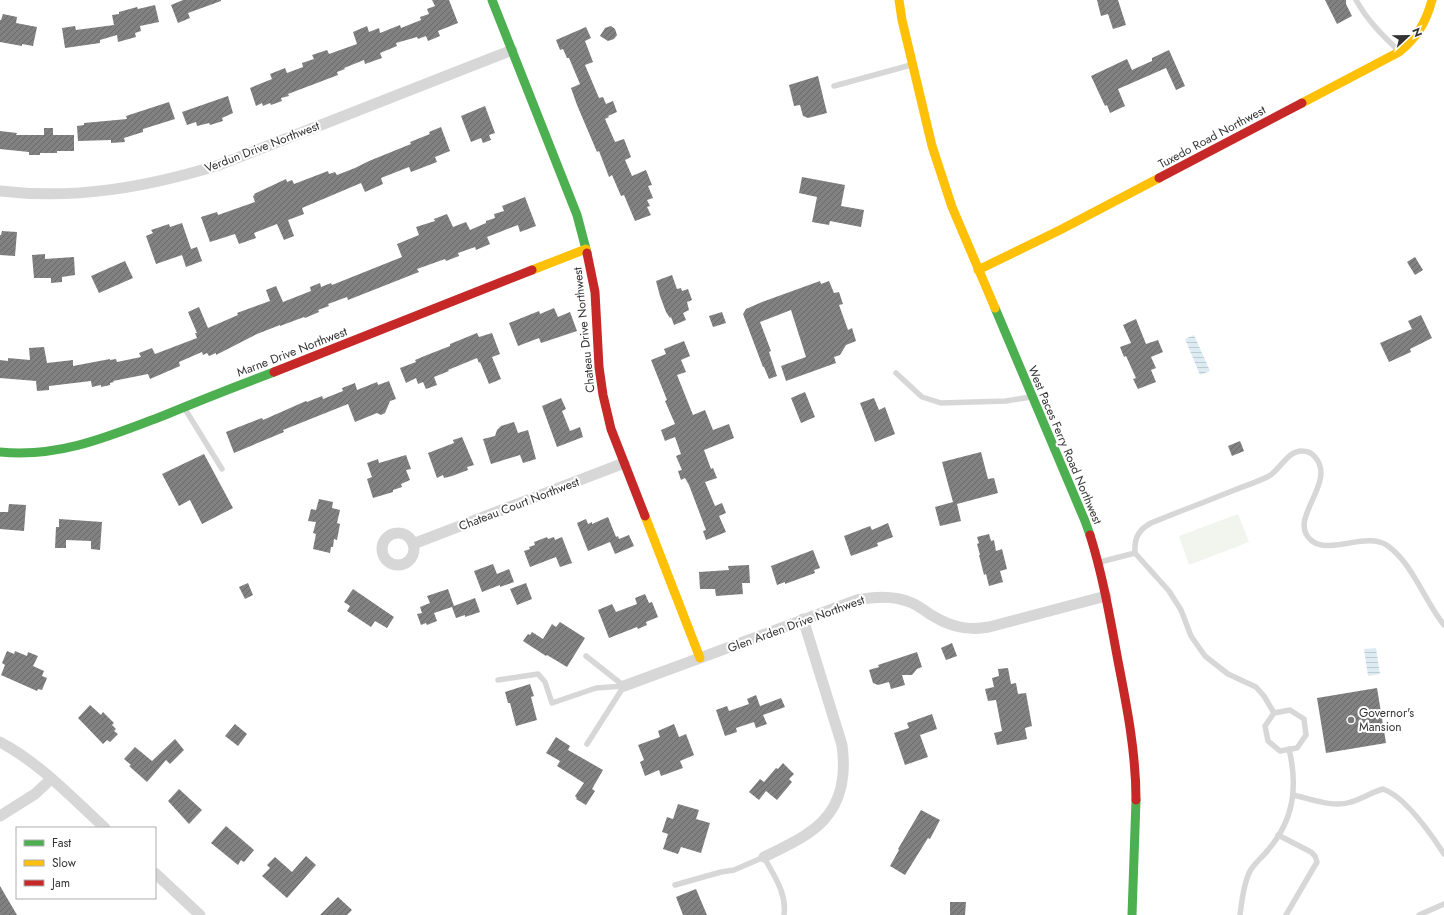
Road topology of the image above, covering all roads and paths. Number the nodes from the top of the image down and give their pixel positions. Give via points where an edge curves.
1 (492, 0) edge
2 (899, 0) edge
3 (1356, 0) edge
4 (1432, 0) edge
5 (512, 50) junction
6 (1400, 52) junction
7 (913, 64) junction
8 (834, 86) dead end
9 (0, 191) edge
10 (586, 249) junction
11 (978, 270) junction
12 (896, 373) dead end
13 (1032, 397) junction
14 (183, 407) junction
15 (0, 452) edge
16 (624, 463) junction
17 (222, 469) dead end
18 (413, 544) dead end
19 (1135, 553) junction
20 (1098, 563) junction
21 (1106, 596) junction
22 (803, 620) junction
23 (1444, 625) edge
24 (586, 656) dead end
25 (700, 658) junction
26 (498, 680) dead end
27 (624, 686) junction
28 (1274, 713) junction
29 (0, 742) edge
30 (587, 744) dead end
31 (1288, 749) junction
32 (51, 779) junction
33 (1293, 795) junction
34 (0, 816) edge
35 (104, 827) edge
36 (1278, 835) junction
37 (1444, 854) edge
38 (764, 857) junction
39 (156, 874) edge
40 (675, 885) dead end
41 (1444, 904) edge
42 (200, 915) edge
43 (784, 915) edge
44 (1132, 915) edge
45 (1240, 915) edge
46 (1286, 915) edge
47 (1419, 915) edge

1 - 5 street, Chateau Drive Northwest
2 - 7 street, West Paces Ferry Road Northwest
3 - 6 lane via 1377,31
4 - 6 street, Tuxedo Road Northwest via 1421,31 1411,44
5 - 9 street, Verdun Drive Northwest via 219,165 179,177 137,186 78,193
5 - 10 street, Chateau Drive Northwest via 577,215
6 - 11 street, Tuxedo Road Northwest via 1060,230
7 - 8 lane
7 - 11 street, West Paces Ferry Road Northwest via 937,163
10 - 14 street, Marne Drive Northwest
10 - 16 street, Chateau Drive Northwest via 594,292 603,396 611,429
11 - 13 street, West Paces Ferry Road Northwest
12 - 13 lane via 922,397 941,403
13 - 20 street, West Paces Ferry Road Northwest via 1085,521
14 - 15 street, Marne Drive Northwest via 74,448 43,453
14 - 17 lane
16 - 18 street, Chateau Court Northwest
16 - 25 street, Chateau Drive Northwest
19 - 20 lane
19 - 23 lane via 1138,535 1145,526 1268,477 1294,453 1303,451 1316,458 1321,474 1306,514 1304,527 1310,539 1320,545 1376,541 1388,546 1406,566
19 - 28 lane via 1169,591 1191,636 1205,656 1228,674 1256,688
20 - 21 street, West Paces Ferry Road Northwest
21 - 22 street, Glen Arden Drive Northwest via 977,629 963,629 950,625 913,603 885,596 857,600
21 - 44 street, West Paces Ferry Road Northwest via 1134,758 1136,826
22 - 25 street, Glen Arden Drive Northwest
22 - 38 street via 842,745 844,776 838,799 824,820 808,834
24 - 27 lane
25 - 27 street, Glen Arden Drive Northwest
26 - 27 lane via 538,674 545,682 552,703 596,688
27 - 30 lane
28 - 31 lane via 1265,726 1268,741 1280,751
28 - 31 lane via 1290,710 1304,719 1306,735 1297,748
29 - 32 street via 32,762
31 - 33 lane via 1293,773
32 - 34 street via 35,794
32 - 35 street
33 - 36 lane
33 - 37 lane via 1339,804 1383,789 1389,791 1421,822
36 - 45 lane via 1249,873
36 - 46 lane via 1316,856 1317,862
38 - 40 lane via 734,870
38 - 43 lane via 782,891
39 - 42 street
41 - 47 lane

